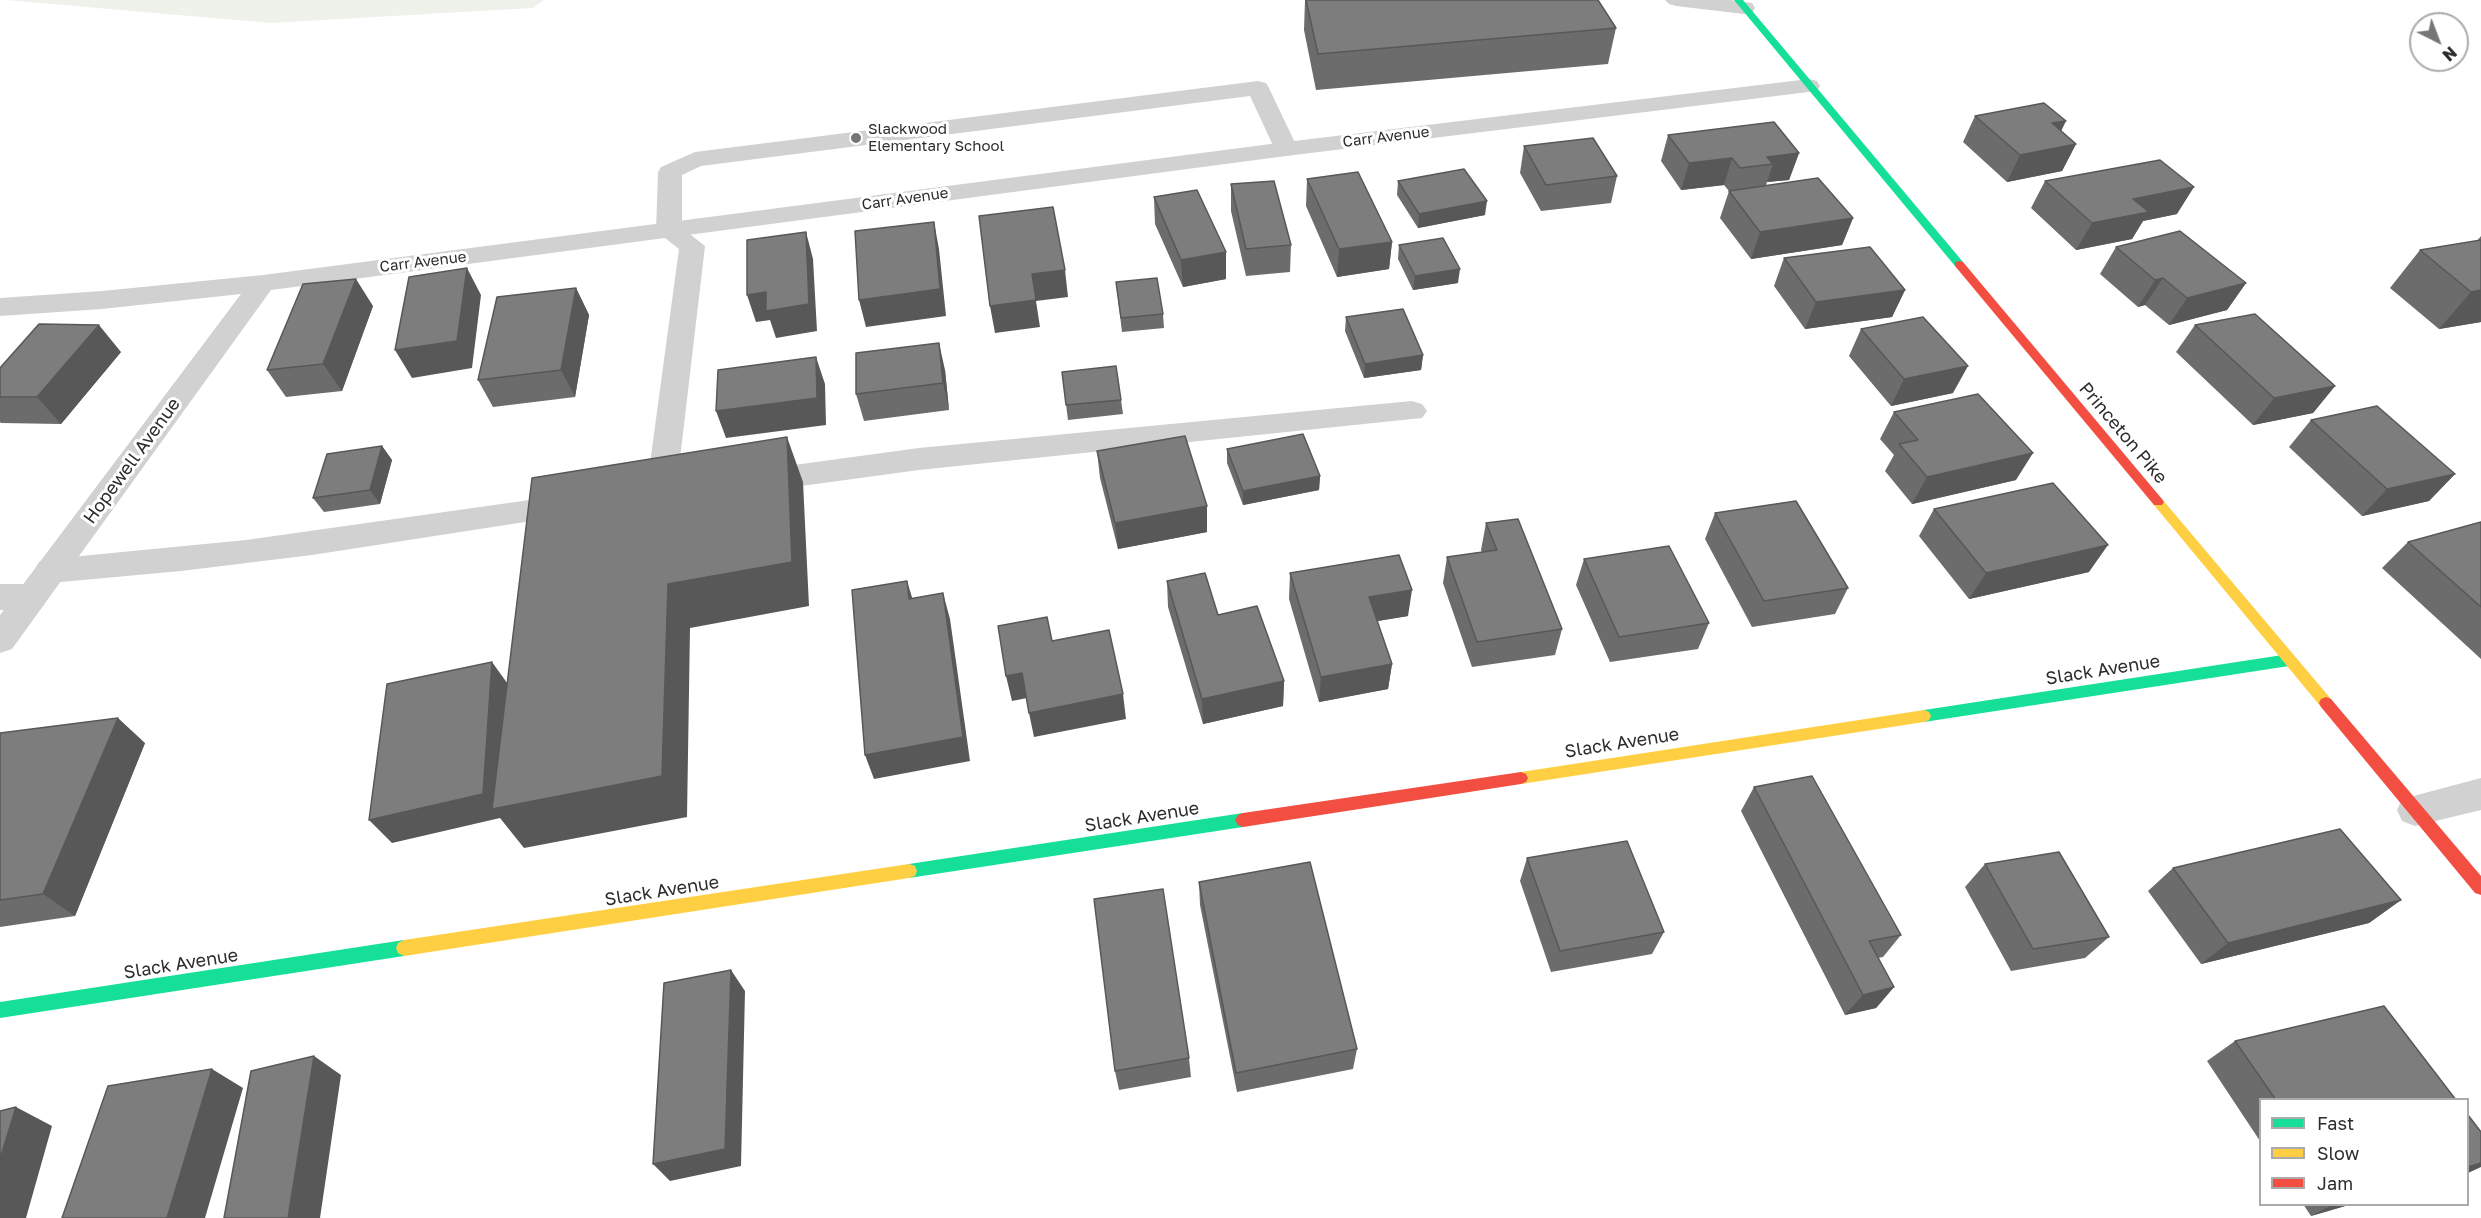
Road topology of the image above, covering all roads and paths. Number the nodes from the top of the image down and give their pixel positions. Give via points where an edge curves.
1 (1676, 0) edge
2 (1741, 4) edge
3 (1809, 86) junction
4 (1287, 148) junction
5 (669, 231) junction
6 (263, 282) junction
7 (0, 307) edge
8 (1412, 411) dead end
9 (730, 484) edge
10 (661, 493) edge
11 (604, 501) edge
12 (50, 571) junction
13 (16, 597) edge
14 (0, 640) edge
15 (2289, 660) junction
16 (2481, 794) edge
17 (2415, 810) junction
18 (2481, 888) edge
19 (0, 1010) edge

1 - 2 street
2 - 3 street, Princeton Pike
3 - 4 street, Carr Avenue
3 - 15 street, Princeton Pike
4 - 5 street, Carr Avenue
4 - 5 street via 1258,88 695,159 669,172
5 - 6 street, Carr Avenue
5 - 10 street via 692,246
6 - 7 street, Carr Avenue
6 - 12 street, Hopewell Avenue
8 - 9 street via 919,459
11 - 12 street via 343,540 134,566
12 - 13 street, Hopewell Avenue
13 - 14 street, Hopewell Avenue
15 - 17 street, Princeton Pike
15 - 19 street, Slack Avenue
16 - 17 street
17 - 18 street, Princeton Pike

